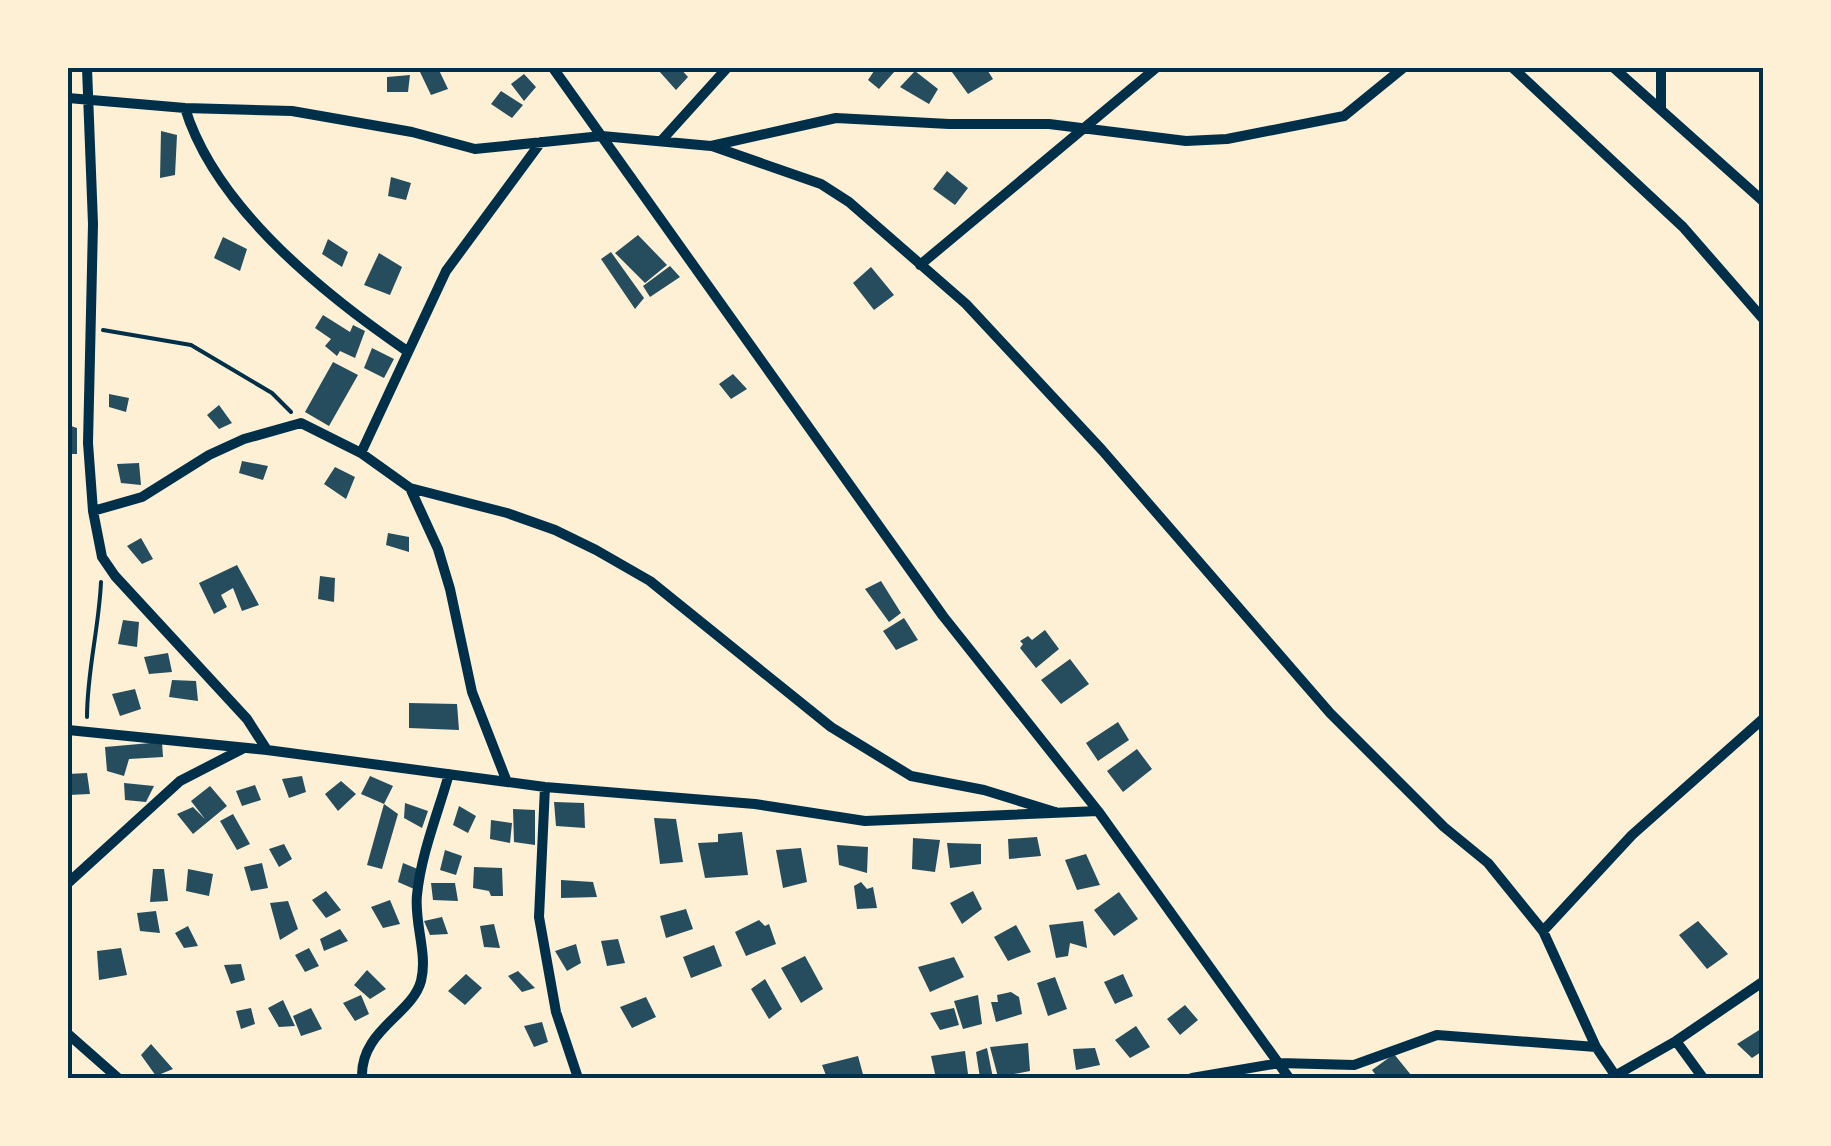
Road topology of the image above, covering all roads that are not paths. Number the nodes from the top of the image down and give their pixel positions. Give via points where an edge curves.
1 (86, 68) edge
2 (553, 68) edge
3 (727, 68) edge
4 (1156, 68) edge
5 (1403, 68) edge
6 (1513, 68) edge
7 (1614, 68) edge
8 (1662, 68) edge
9 (68, 98) edge
10 (90, 102) junction
11 (186, 108) junction
12 (1661, 109) junction
13 (1086, 127) junction
14 (602, 136) junction
15 (542, 141) junction
16 (661, 141) junction
17 (711, 146) junction
18 (1764, 202) edge
19 (920, 265) junction
20 (1764, 320) edge
21 (407, 351) junction
22 (362, 454) junction
23 (410, 488) junction
24 (92, 511) junction
25 (1764, 718) edge
26 (68, 730) edge
27 (245, 748) junction
28 (267, 750) junction
29 (449, 774) junction
30 (508, 782) junction
31 (545, 786) junction
32 (1098, 811) junction
33 (1055, 812) junction
34 (68, 884) edge
35 (1543, 931) junction
36 (1764, 981) edge
37 (68, 1034) edge
38 (1676, 1042) junction
39 (1596, 1047) junction
40 (1279, 1064) junction
41 (1613, 1077) edge
42 (118, 1078) edge
43 (362, 1078) edge
44 (578, 1078) edge
45 (1192, 1078) edge
46 (1289, 1078) edge
47 (1703, 1078) edge

1 - 10 street
2 - 14 street
3 - 16 street
4 - 13 street
5 - 13 street via 1362,104 1326,121 1186,141
6 - 20 street via 1683,227
7 - 12 street
8 - 12 street
9 - 10 street
10 - 11 street
10 - 24 street
11 - 15 street via 292,110 474,149
11 - 21 street via 230,193 353,314
12 - 18 street
13 - 17 street via 836,118
13 - 19 street
14 - 15 street
14 - 16 street
14 - 32 street via 943,616
15 - 21 street via 446,272
16 - 17 street
17 - 19 street via 821,184
19 - 35 street via 978,316 1330,713 1488,863
21 - 22 street
22 - 23 street
22 - 24 street via 301,423 244,439 142,497
23 - 30 street via 438,549 472,692
23 - 33 street via 555,530 650,581 831,727 911,776
24 - 28 street via 102,558 115,576
25 - 35 street via 1632,835
26 - 27 street
27 - 28 street
27 - 34 street via 180,781
28 - 29 street
29 - 30 street
29 - 43 street via 417,896 422,979 369,1048
30 - 31 street
31 - 33 street via 866,821
31 - 44 street via 539,917 556,1012
32 - 33 street
32 - 40 street
35 - 39 street
36 - 38 street
37 - 42 street
38 - 41 street
38 - 47 street
39 - 40 street via 1437,1035 1354,1065
39 - 41 street
40 - 45 street
40 - 46 street

